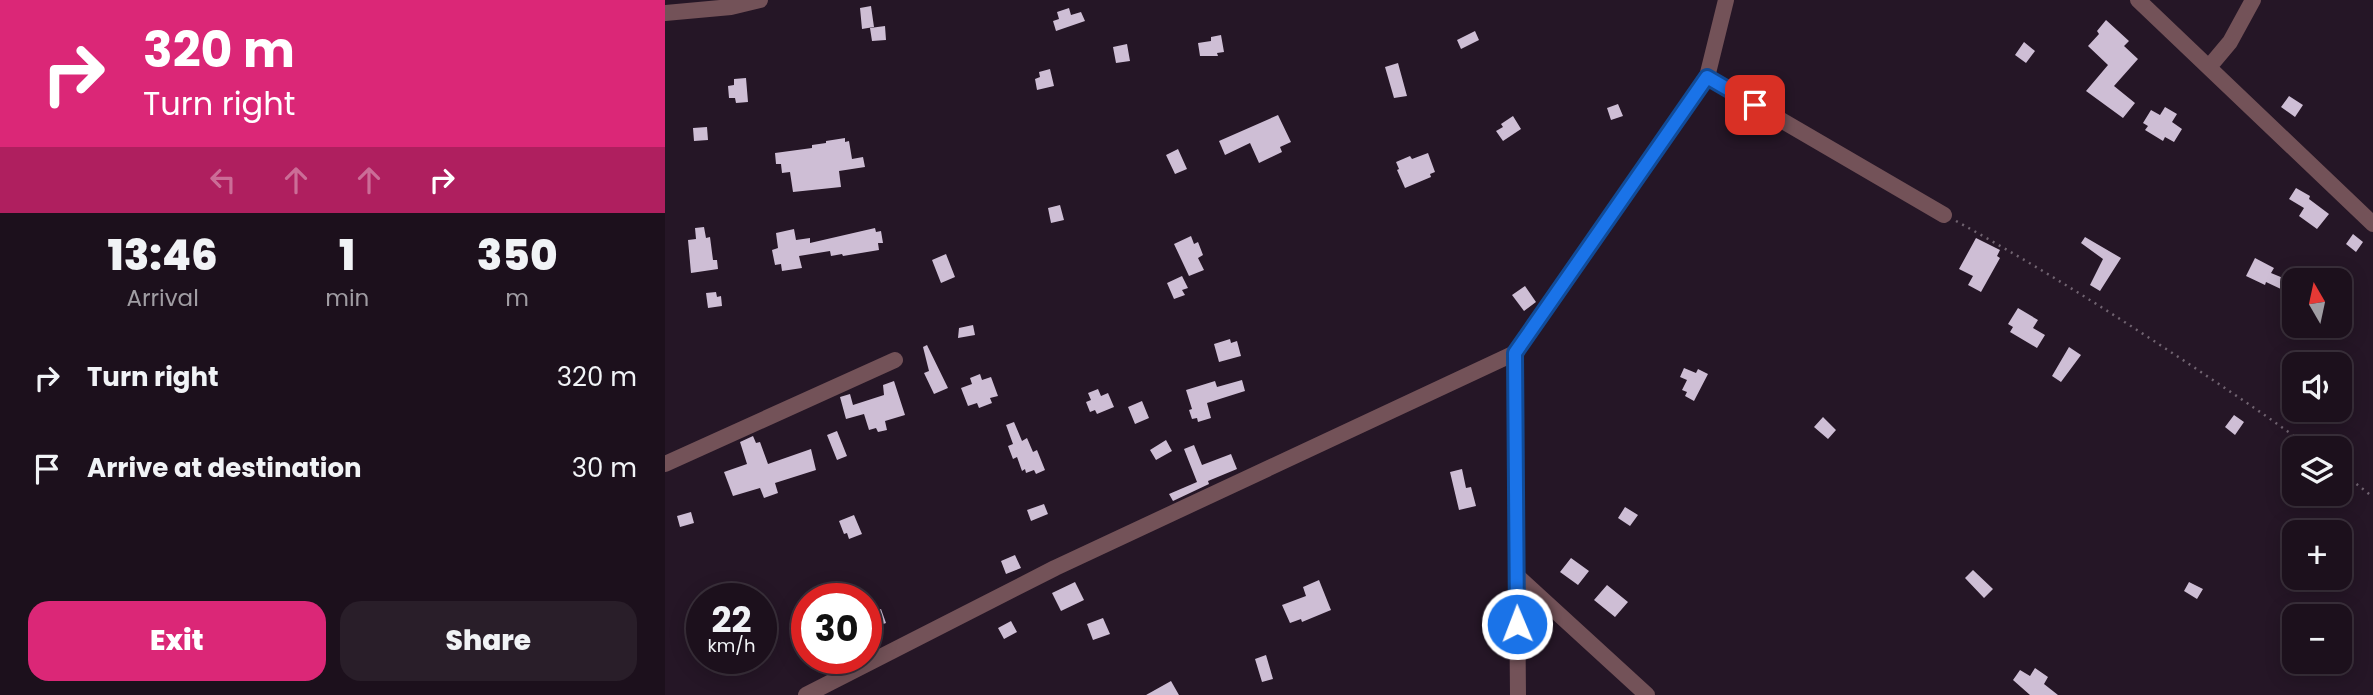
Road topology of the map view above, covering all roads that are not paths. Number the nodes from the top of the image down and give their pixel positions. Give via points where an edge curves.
1 (760, 0) edge
2 (1726, 0) edge
3 (2138, 0) edge
4 (2253, 0) edge
5 (665, 13) edge
6 (2209, 67) junction
7 (1707, 77) junction
8 (1944, 215) road end
9 (2373, 224) edge
10 (1515, 353) junction
11 (895, 360) dead end
12 (665, 464) edge
13 (1517, 576) junction
14 (806, 695) edge
15 (1518, 695) edge
16 (1647, 695) edge

1 - 5 street
2 - 7 street
3 - 6 street
4 - 6 street via 2230,42
6 - 9 street
7 - 8 street
7 - 10 street
10 - 13 street
10 - 14 street via 1055,568
11 - 12 street
13 - 15 street
13 - 16 street

